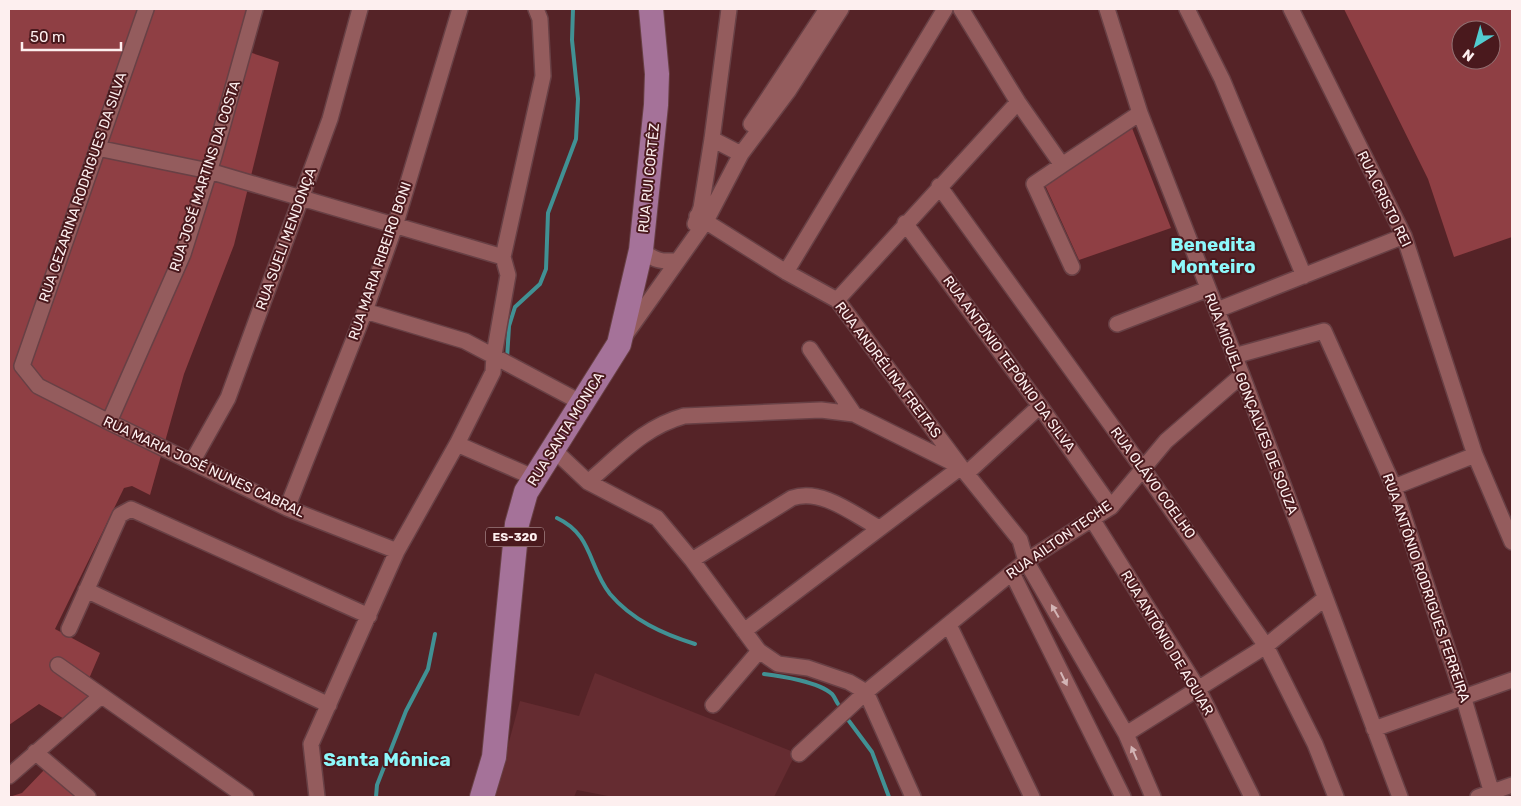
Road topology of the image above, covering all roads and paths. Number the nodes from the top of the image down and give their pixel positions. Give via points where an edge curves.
1 (146, 9) edge
2 (255, 9) edge
3 (360, 9) edge
4 (460, 9) edge
5 (536, 9) edge
6 (651, 9) edge
7 (729, 9) edge
8 (841, 9) edge
9 (945, 9) edge
10 (961, 9) edge
11 (1107, 9) edge
12 (1187, 9) edge
13 (1291, 9) edge
14 (826, 18) edge
15 (1018, 102) junction
16 (1140, 113) junction
17 (712, 139) junction
18 (97, 148) junction
19 (737, 152) junction
20 (1062, 165) junction
21 (209, 171) junction
22 (939, 186) junction
23 (301, 199) junction
24 (701, 215) junction
25 (905, 222) junction
26 (395, 226) junction
27 (1404, 236) junction
28 (641, 250) junction
29 (503, 257) junction
30 (678, 260) junction
31 (1072, 267) dead end
32 (786, 272) junction
33 (1304, 276) junction
34 (1208, 289) junction
35 (837, 300) junction
36 (1216, 310) junction
37 (365, 312) junction
38 (1118, 324) dead end
39 (619, 344) junction
40 (810, 349) dead end
41 (494, 354) junction
42 (1234, 356) junction
43 (22, 366) joint
44 (1242, 375) junction
45 (582, 403) junction
46 (1040, 406) junction
47 (854, 414) junction
48 (109, 422) junction
49 (457, 444) junction
50 (553, 449) junction
51 (1475, 455) junction
52 (192, 462) junction
53 (1143, 469) junction
54 (964, 470) junction
55 (535, 478) junction
56 (588, 482) junction
57 (1394, 486) junction
58 (1111, 507) junction
59 (286, 508) junction
60 (1092, 519) junction
61 (879, 528) junction
62 (1512, 542) edge
63 (398, 551) junction
64 (692, 560) junction
65 (1026, 561) junction
66 (1012, 573) junction
67 (86, 590) junction
68 (1324, 600) junction
69 (369, 616) junction
70 (949, 624) junction
71 (69, 629) dead end
72 (744, 630) junction
73 (1266, 646) junction
74 (759, 651) junction
75 (58, 665) dead end
76 (1512, 680) edge
77 (1197, 688) junction
78 (866, 692) junction
79 (101, 696) junction
80 (1463, 696) junction
81 (329, 705) junction
82 (713, 705) dead end
83 (1374, 729) junction
84 (1126, 734) junction
85 (35, 752) junction
86 (800, 754) dead end
87 (9, 776) edge
88 (1512, 785) edge
89 (1487, 796) edge
90 (88, 797) edge
91 (246, 797) edge
92 (317, 797) edge
93 (482, 797) edge
94 (913, 797) edge
95 (1032, 797) edge
96 (1122, 797) edge
97 (1153, 797) edge
98 (1252, 797) edge
99 (1336, 797) edge
100 (1400, 797) edge

1 - 18 street, RUA CEZARINA RODRIGUES DA SILVA
2 - 21 street, RUA JOSÉ MARTINS DA COSTA
3 - 23 street, RUA SUELI MENDONÇA via 330,119
4 - 26 street, RUA MARIA RIBEIRO BONI
5 - 29 street via 540,19 542,76
6 - 28 main road, RUA RUI CORTÊZ / ES-320 via 657,74 656,105
7 - 17 street
8 - 14 street
9 - 32 street
10 - 15 street
11 - 16 street, RUA MIGUEL GONÇALVES DE SOUZA
12 - 33 street via 1222,79
13 - 27 street, RUA CRISTO REI
14 - 19 street via 784,87
15 - 20 street
15 - 22 street
16 - 20 street
16 - 34 street, RUA MIGUEL GONÇALVES DE SOUZA
17 - 19 street
17 - 24 street
18 - 21 street
18 - 43 street, RUA CEZARINA RODRIGUES DA SILVA
19 - 24 street
20 - 31 street via 1034,184
21 - 23 street
21 - 48 street, RUA JOSÉ MARTINS DA COSTA via 183,254
22 - 25 street
22 - 53 street, RUA OLÁVO COELHO
23 - 26 street
23 - 52 street, RUA SUELI MENDONÇA via 228,398
24 - 30 street, RUA SANTA MONICA
24 - 32 street, RUA ANDRÉLINA FREITAS
25 - 35 street
25 - 46 street, RUA ANTÔNIO TEPÔNIO DA SILVA
26 - 29 street
26 - 37 street, RUA MARIA RIBEIRO BONI
27 - 33 street
27 - 51 street, RUA CRISTO REI
28 - 30 street via 652,259
28 - 39 main road, RUA RUI CORTÊZ / ES-320
29 - 41 street via 508,275
30 - 39 street, RUA SANTA MONICA
32 - 35 street, RUA ANDRÉLINA FREITAS
33 - 36 street
34 - 36 street, RUA MIGUEL GONÇALVES DE SOUZA
34 - 38 street
35 - 54 street, RUA ANDRÉLINA FREITAS
36 - 42 street, RUA MIGUEL GONÇALVES DE SOUZA
37 - 41 street
37 - 59 street, RUA MARIA RIBEIRO BONI
39 - 45 main road, RUA SANTA MONICA / ES-320
40 - 47 street
41 - 45 street
41 - 49 street via 493,372
42 - 44 street, RUA MIGUEL GONÇALVES DE SOUZA
42 - 57 street, RUA ANTÔNIO RODRIGUES FERREIRA via 1324,331
43 - 48 street, RUA MARIA JOSÉ NUNES CABRAL via 38,386
44 - 53 street, RUA AILTON TECHE via 1166,441
44 - 68 street, RUA MIGUEL GONÇALVES DE SOUZA
45 - 50 main road, RUA SANTA MONICA / ES-320
46 - 54 street
46 - 58 street, RUA ANTÔNIO TEPÔNIO DA SILVA
47 - 54 street
47 - 56 street via 821,410 684,416 644,432
48 - 52 street, RUA MARIA JOSÉ NUNES CABRAL
49 - 55 street
49 - 63 street
50 - 55 main road, RUA SANTA MONICA / ES-320
50 - 56 street
51 - 57 street
51 - 62 street, RUA CRISTO REI
52 - 59 street, RUA MARIA JOSÉ NUNES CABRAL
53 - 58 street, RUA AILTON TECHE
53 - 73 street, RUA OLÁVO COELHO
54 - 61 street
54 - 65 street, RUA ANDRÉLINA FREITAS via 1020,540
55 - 93 main road, RUA SANTA MONICA / ES-320 via 526,492 517,524 494,757
56 - 64 street via 657,518
57 - 80 street, RUA ANTÔNIO RODRIGUES FERREIRA
58 - 60 street, RUA AILTON TECHE
59 - 63 street, RUA MARIA JOSÉ NUNES CABRAL
60 - 65 street, RUA AILTON TECHE
60 - 77 street, RUA ANTÔNIO DE AGUIAR
61 - 64 street via 822,497 802,495 792,498
61 - 72 street
63 - 69 street
64 - 72 street
65 - 66 street, RUA AILTON TECHE
84 -> 65 street, RUA ANDRÉLINA FREITAS
66 - 70 street, RUA AILTON TECHE
66 -> 96 street
67 - 69 street via 120,516 131,509
67 - 71 street
67 - 81 street
68 - 73 street
68 - 83 street, RUA MIGUEL GONÇALVES DE SOUZA
69 - 81 street
70 - 78 street, RUA AILTON TECHE
70 - 95 street
72 - 74 street
73 - 77 street
73 - 99 street, RUA OLÁVO COELHO
74 - 78 street via 778,664 808,668 849,682
74 - 82 street
75 - 79 street
76 - 80 street
77 - 84 street
77 - 98 street, RUA ANTÔNIO DE AGUIAR
78 - 86 street, RUA AILTON TECHE
78 - 94 street
79 - 85 street
79 - 91 street
80 - 83 street
80 - 89 street, RUA ANTÔNIO RODRIGUES FERREIRA
81 - 92 street via 312,744
83 - 100 street, RUA MIGUEL GONÇALVES DE SOUZA
97 -> 84 street, RUA ANDRÉLINA FREITAS
85 - 87 street
85 - 90 street
88 - 89 street

